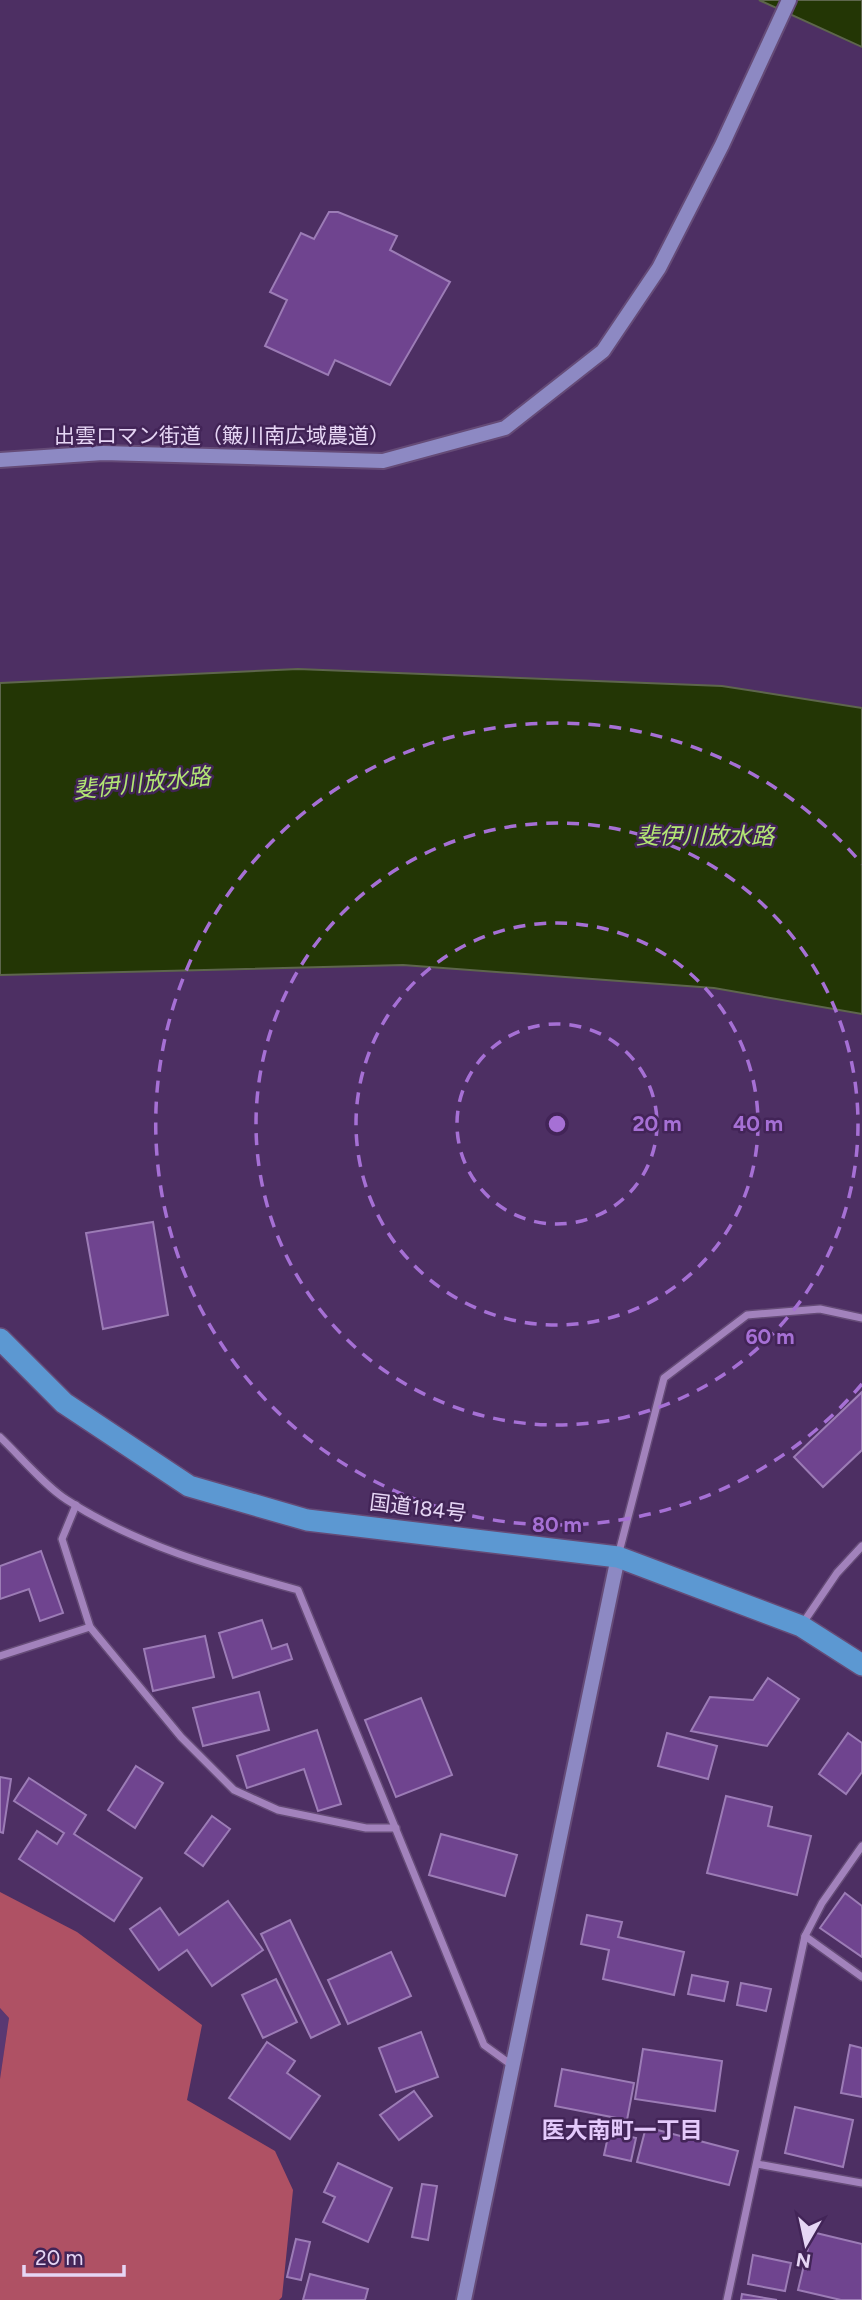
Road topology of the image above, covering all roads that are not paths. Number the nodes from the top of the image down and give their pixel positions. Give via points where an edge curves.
1 (789, 0) edge
2 (0, 460) edge
3 (862, 1318) edge
4 (0, 1339) edge
5 (0, 1437) edge
6 (76, 1505) junction
7 (862, 1546) edge
8 (618, 1557) junction
9 (801, 1626) junction
10 (90, 1627) junction
11 (0, 1656) edge
12 (862, 1665) edge
13 (396, 1828) junction
14 (862, 1846) edge
15 (806, 1936) junction
16 (862, 1977) edge
17 (513, 2067) junction
18 (757, 2164) junction
19 (862, 2183) edge
20 (464, 2300) edge
21 (727, 2300) edge

1 - 2 street, 出雲ロマン街道（簸川南広域農道） via 659,268 603,351 505,428 383,461 103,453
3 - 8 street via 820,1309 747,1315 664,1378
4 - 8 highway, 国道184号 via 64,1403 189,1486 307,1520
5 - 6 street
6 - 10 street via 62,1539
6 - 13 street via 117,1529 200,1563 298,1590
7 - 9 street via 837,1573
8 - 9 highway, 国道184号
8 - 17 street
9 - 12 highway, 国道184号
10 - 11 street
10 - 13 street via 180,1737 234,1790 278,1810 366,1828
13 - 17 street via 484,2045
14 - 15 street via 822,1903
15 - 16 street
15 - 18 street
17 - 20 street
18 - 19 street
18 - 21 street

